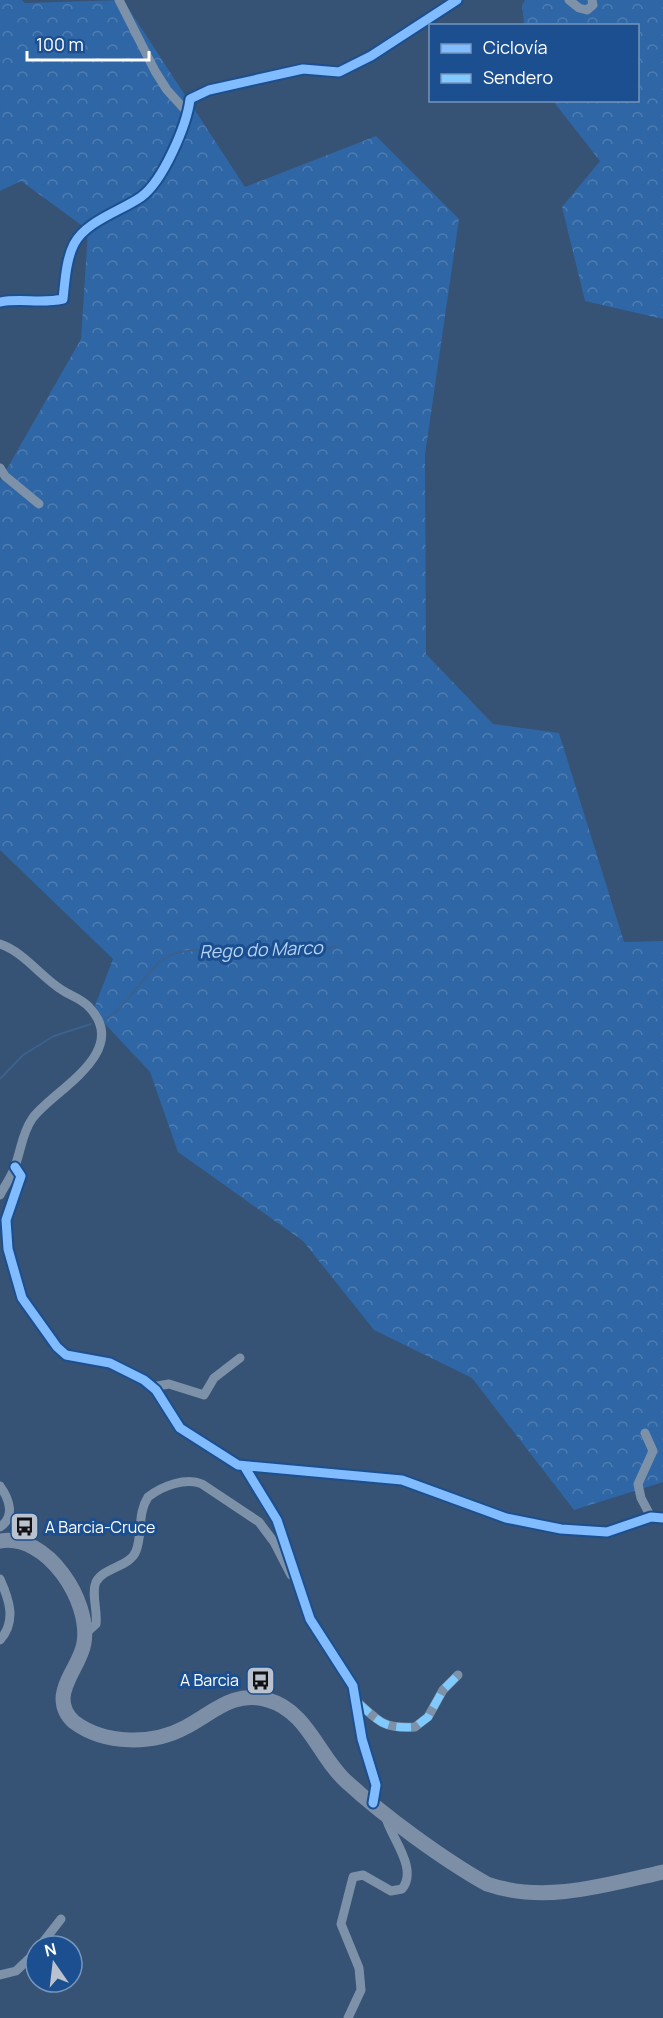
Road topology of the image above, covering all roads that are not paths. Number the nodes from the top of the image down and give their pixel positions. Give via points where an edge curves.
1 (118, 0) edge
2 (457, 0) edge
3 (569, 0) edge
4 (592, 0) edge
5 (188, 113) junction
6 (0, 302) edge
7 (0, 468) edge
8 (39, 504) dead end
9 (0, 944) edge
10 (15, 1167) junction
11 (0, 1195) edge
12 (240, 1358) dead end
13 (152, 1387) junction
14 (645, 1433) dead end
15 (244, 1466) junction
16 (0, 1486) edge
17 (651, 1517) junction
18 (663, 1518) edge
19 (0, 1527) edge
20 (0, 1541) edge
21 (295, 1578) junction
22 (0, 1579) edge
23 (84, 1635) junction
24 (0, 1640) edge
25 (458, 1675) dead end
26 (355, 1700) junction
27 (378, 1807) junction
28 (663, 1872) edge
29 (61, 1919) dead end
30 (49, 1934) edge
31 (24, 1963) edge
32 (0, 1975) edge
33 (348, 2018) edge

1 - 5 street via 155,71
2 - 5 street via 339,72 303,69 209,90 190,99
3 - 4 street via 587,10 593,5
5 - 6 street via 169,160 144,195 97,222 74,243 63,299 45,303
7 - 8 street
9 - 10 street via 11,948 62,991 84,1002 101,1028 89,1065 32,1117
10 - 11 street
10 - 13 street via 21,1176 8,1208 6,1233 22,1298 66,1355 111,1363
12 - 13 street via 214,1378 204,1395 169,1384
13 - 15 street via 180,1428
14 - 17 street via 653,1451 638,1484
15 - 17 street via 402,1480 506,1518 561,1529 607,1532
15 - 21 street via 277,1520
16 - 19 street via 11,1513
17 - 18 street
20 - 23 main road via 32,1544 48,1557 75,1597
21 - 23 street via 259,1522 202,1484 183,1481 148,1497 140,1514 135,1554 96,1582 96,1624
21 - 26 street via 310,1619 350,1677
22 - 24 street via 10,1610 6,1632
23 - 27 main road via 63,1700 66,1713 76,1724 106,1737 143,1740 184,1728 234,1699 269,1700 291,1711 340,1776
25 - 26 street via 443,1690 428,1717 415,1727 384,1724 368,1715
26 - 27 street
27 - 28 main road via 474,1876 506,1890 548,1894
27 - 33 street via 407,1869 407,1881 402,1889 391,1891 363,1875 352,1877 341,1924 359,1968 361,1990
29 - 30 street
31 - 32 street via 16,1971

